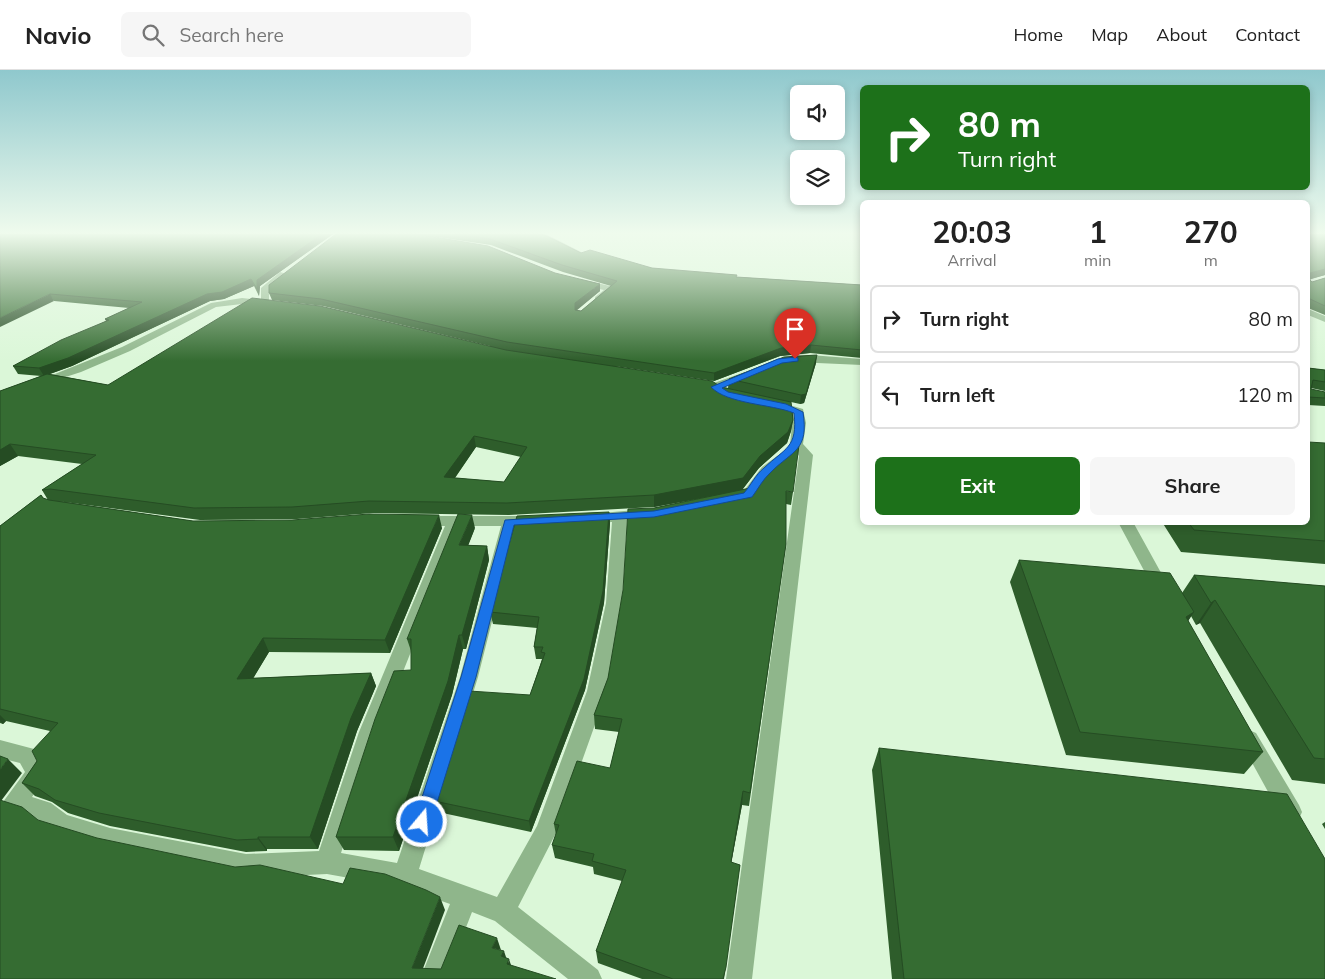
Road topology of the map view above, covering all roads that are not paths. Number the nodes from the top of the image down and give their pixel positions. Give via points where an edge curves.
1 (280, 276) edge
2 (567, 278) edge
3 (591, 304) edge
4 (1310, 313) edge
5 (1325, 320) edge
6 (780, 361) edge
7 (860, 362) edge
8 (758, 370) edge
9 (690, 383) edge
10 (27, 387) edge
11 (715, 387) junction
12 (732, 396) edge
13 (754, 400) edge
14 (796, 445) junction
15 (726, 501) edge
16 (664, 512) edge
17 (620, 516) junction
18 (409, 520) edge
19 (572, 520) edge
20 (455, 521) junction
21 (554, 521) edge
22 (509, 522) junction
23 (1127, 525) edge
24 (1172, 608) edge
25 (1241, 726) edge
26 (0, 749) edge
27 (1300, 827) edge
28 (327, 862) junction
29 (405, 876) junction
30 (466, 896) junction
31 (503, 911) junction
32 (433, 979) edge
33 (589, 979) edge
34 (740, 979) edge

1 - 10 street via 264,290 271,304 242,301 214,305 85,367
2 - 3 street via 611,289
4 - 5 street
6 - 7 street via 810,358
8 - 11 street
9 - 11 street
11 - 12 street
13 - 14 street via 799,412
14 - 15 street via 767,470 748,495
14 - 34 street via 806,455 802,494
16 - 17 street
17 - 19 street
17 - 31 street via 614,603 597,691 546,832
18 - 20 street
20 - 22 street
20 - 28 street via 384,688 341,810
21 - 22 street
22 - 29 street via 468,677
23 - 24 street
25 - 27 street
26 - 28 street via 27,755 37,773 14,802 43,810 61,824 110,839 246,866
28 - 29 street
29 - 30 street
30 - 31 street
30 - 32 street
31 - 33 street

